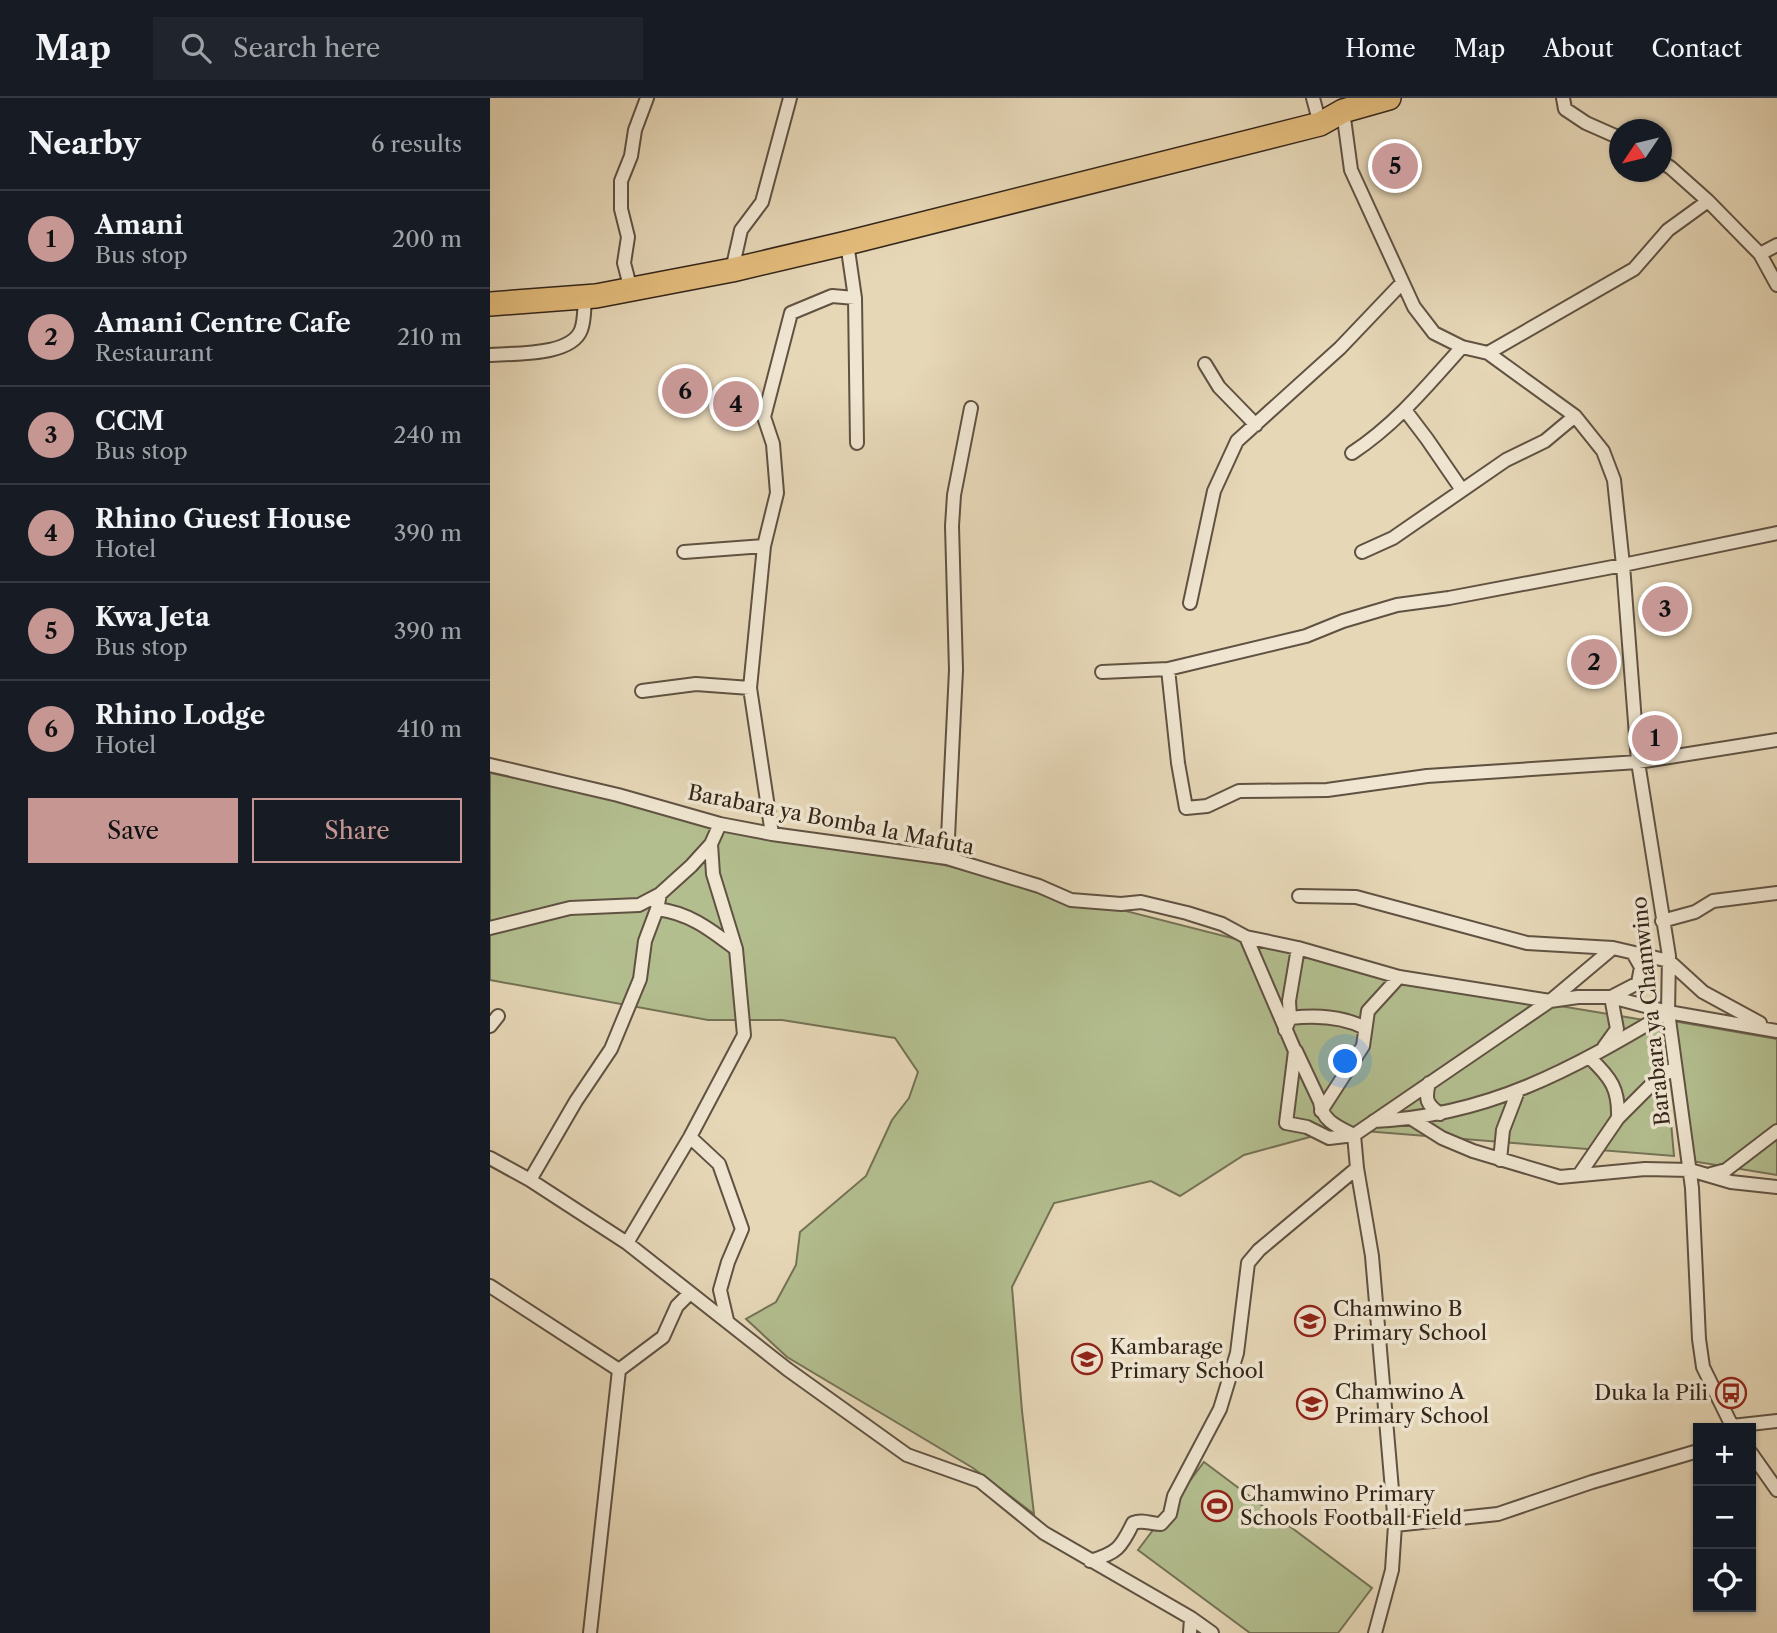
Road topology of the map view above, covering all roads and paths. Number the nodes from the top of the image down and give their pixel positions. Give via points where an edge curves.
1 (647, 98) edge
2 (790, 98) edge
3 (1313, 98) edge
4 (1389, 98) edge
5 (1563, 98) edge
6 (1343, 111) junction
7 (1320, 124) junction
8 (1609, 133) edge
9 (1672, 169) edge
10 (1708, 201) junction
11 (847, 243) junction
12 (1777, 245) edge
13 (1760, 254) junction
14 (732, 270) junction
15 (1402, 283) junction
16 (1777, 285) edge
17 (631, 290) junction
18 (585, 297) junction
19 (855, 298) junction
20 (490, 304) edge
21 (1462, 346) junction
22 (1488, 353) junction
23 (490, 355) edge
24 (1205, 364) dead end
25 (971, 408) dead end
26 (1405, 411) junction
27 (1575, 416) junction
28 (1256, 425) junction
29 (857, 443) dead end
30 (1352, 453) dead end
31 (1462, 490) junction
32 (1777, 533) edge
33 (764, 546) junction
34 (684, 552) dead end
35 (1362, 552) dead end
36 (1623, 565) junction
37 (1191, 603) dead end
38 (1168, 669) junction
39 (1102, 671) dead end
40 (750, 688) junction
41 (642, 691) dead end
42 (1777, 740) edge
43 (1637, 762) junction
44 (490, 765) edge
45 (720, 824) junction
46 (772, 834) junction
47 (711, 844) junction
48 (947, 858) junction
49 (1777, 893) edge
50 (660, 894) junction
51 (1298, 895) dead end
52 (657, 909) junction
53 (1662, 921) junction
54 (490, 928) edge
55 (1246, 937) junction
56 (1298, 948) junction
57 (1613, 948) junction
58 (736, 949) junction
59 (1633, 953) junction
60 (1669, 961) junction
61 (1399, 977) junction
62 (1611, 997) junction
63 (1550, 1001) junction
64 (1668, 1012) junction
65 (1288, 1024) junction
66 (1366, 1028) junction
67 (1776, 1031) edge
68 (1296, 1051) junction
69 (1596, 1055) junction
70 (1675, 1066) junction
71 (1429, 1083) junction
72 (1518, 1091) junction
73 (1321, 1111) junction
74 (1440, 1114) junction
75 (1618, 1118) junction
76 (1412, 1119) junction
77 (1372, 1121) junction
78 (1777, 1131) edge
79 (1354, 1135) junction
80 (690, 1137) junction
81 (490, 1158) edge
82 (1500, 1160) junction
83 (1357, 1168) junction
84 (1690, 1170) junction
85 (1579, 1175) junction
86 (1709, 1175) junction
87 (530, 1180) junction
88 (1777, 1187) edge
89 (627, 1243) junction
90 (490, 1286) edge
91 (691, 1293) junction
92 (727, 1320) junction
93 (618, 1370) junction
94 (1777, 1421) edge
95 (1730, 1423) edge
96 (1756, 1424) edge
97 (1693, 1452) edge
98 (1756, 1460) edge
99 (1777, 1490) edge
100 (1395, 1525) junction
101 (1090, 1561) junction
102 (1191, 1618) junction
103 (590, 1633) edge
104 (1190, 1633) edge
105 (1212, 1633) edge
106 (1375, 1633) edge

1 - 17 street via 621,181 628,237 624,263
2 - 14 street via 762,202 741,230
3 - 7 street
4 - 6 highway
5 - 8 street via 1565,109
6 - 7 highway
6 - 15 street, Barabara ya Chamwino via 1351,170
7 - 11 highway
9 - 10 street
10 - 13 street
10 - 22 street via 1668,230 1634,269
11 - 14 highway
11 - 19 street
12 - 13 street
13 - 16 street
14 - 17 highway
15 - 21 street, Barabara ya Chamwino via 1433,333
15 - 28 street
17 - 18 highway
18 - 20 highway
18 - 23 street via 582,329 574,342 558,349
19 - 29 street
19 - 33 street via 832,296 791,313 764,417 773,444 777,493
21 - 22 street, Barabara ya Chamwino
21 - 26 street
22 - 27 street, Barabara ya Chamwino
24 - 28 street via 1219,387
25 - 48 street via 952,526 956,670
26 - 30 street
26 - 31 street
27 - 31 street via 1545,441
27 - 36 street, Barabara ya Chamwino via 1603,451 1614,480
28 - 37 street via 1237,441 1214,491
31 - 35 street via 1393,538
32 - 36 street
33 - 34 street
33 - 40 street
36 - 38 street via 1397,605 1306,636
36 - 43 street, Barabara ya Chamwino
38 - 39 street
38 - 43 street via 1186,808 1207,806 1239,791 1327,790 1427,776
40 - 41 street via 696,684
40 - 46 street
42 - 43 street
43 - 53 street, Barabara ya Chamwino
44 - 45 street, Barabara ya Bomba la Mafuta
45 - 46 street, Barabara ya Bomba la Mafuta
45 - 47 street
46 - 48 street, Barabara ya Bomba la Mafuta
47 - 50 street
47 - 58 street via 713,874
48 - 55 street, Barabara ya Bomba la Mafuta via 1071,900 1141,902 1222,924
49 - 53 street via 1713,901 1695,912
50 - 52 street
50 - 54 street via 639,905 570,908
51 - 57 street via 1356,897 1527,943
52 - 58 street via 707,926
52 - 87 street via 645,941 640,979 611,1049
53 - 60 street, Barabara ya Chamwino
55 - 56 street, Barabara ya Bomba la Mafuta
55 - 65 street
56 - 61 street, Barabara ya Bomba la Mafuta
56 - 65 street
57 - 59 street
57 - 63 street
58 - 80 street via 744,1035
59 - 60 street
59 - 62 street via 1642,967 1638,983
60 - 64 street, Barabara ya Chamwino
60 - 67 street via 1703,992
61 - 63 street, Barabara ya Bomba la Mafuta
61 - 66 street via 1368,1011
62 - 63 street, Barabara ya Bomba la Mafuta
62 - 64 street, Barabara ya Bomba la Mafuta
62 - 69 street via 1617,1029
63 - 71 street
64 - 67 street, Barabara ya Bomba la Mafuta
64 - 69 street
64 - 70 street, Barabara ya Chamwino
65 - 66 street via 1311,1016 1349,1020
65 - 68 street
66 - 73 street via 1363,1046
68 - 73 street
68 - 79 street via 1286,1123 1329,1138
69 - 72 street
69 - 75 street via 1619,1099
70 - 75 street
70 - 84 street, Barabara ya Chamwino
71 - 74 street via 1425,1097
71 - 77 street
72 - 74 street
72 - 82 street via 1503,1130
73 - 79 street via 1332,1124
74 - 76 street
75 - 85 street
76 - 77 street
76 - 82 street via 1442,1138
77 - 79 street
78 - 86 street via 1726,1170
79 - 83 street
80 - 89 street
80 - 92 street via 719,1164 742,1229 720,1290
81 - 87 street
82 - 85 street via 1560,1177
83 - 100 street via 1372,1256
83 - 101 street via 1248,1263 1237,1353 1220,1409 1174,1496 1170,1514 1161,1524 1133,1522 1120,1548
84 - 85 street
84 - 86 street
84 - 95 street, Barabara ya Chamwino via 1703,1367
86 - 88 street
87 - 89 street
89 - 91 street
90 - 93 street
91 - 92 street
91 - 93 street via 677,1306 663,1337
92 - 101 street via 907,1455 981,1481 1044,1533
93 - 103 street
94 - 96 street
97 - 100 street via 1498,1514
98 - 99 street
100 - 106 street via 1392,1570
101 - 102 street
102 - 104 street
102 - 105 street

